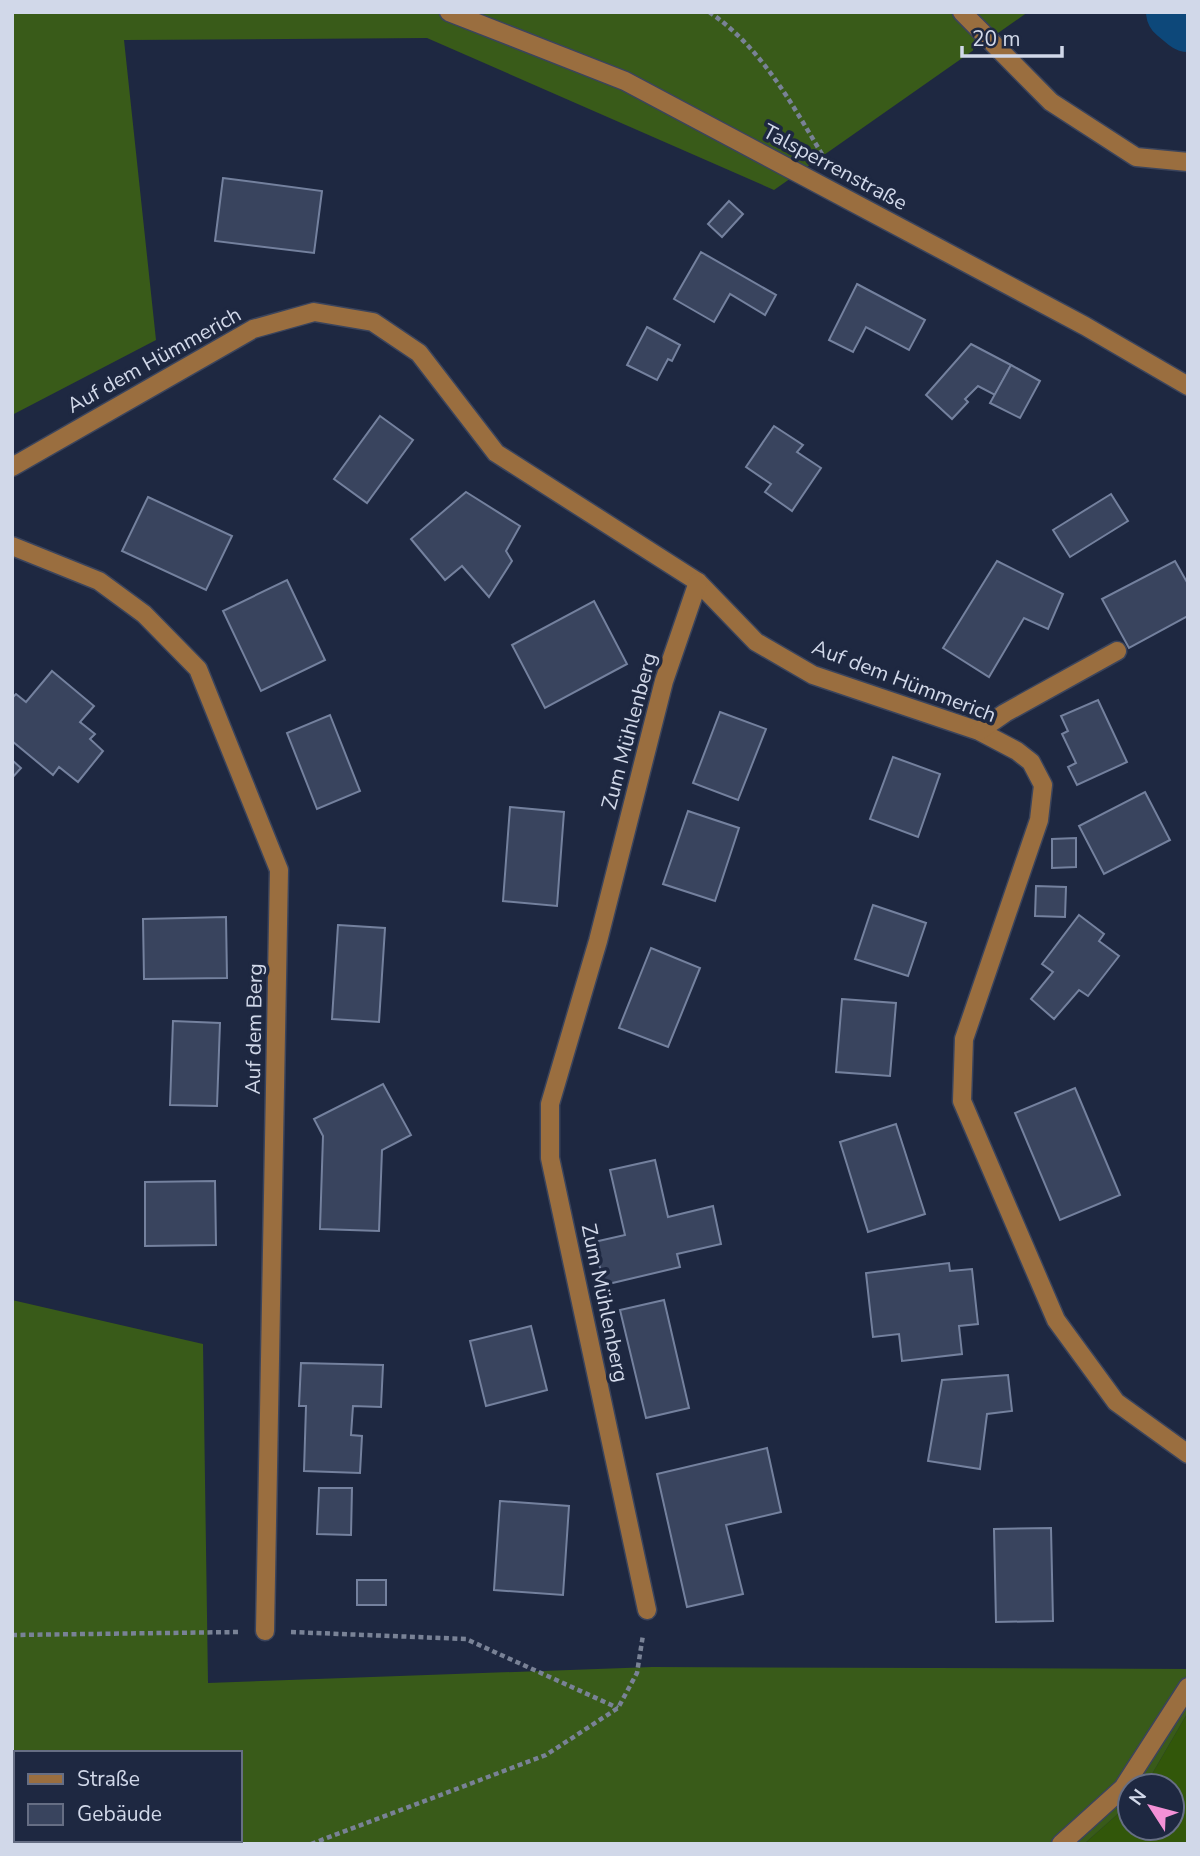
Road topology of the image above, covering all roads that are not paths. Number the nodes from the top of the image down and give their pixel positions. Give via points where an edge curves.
1 (449, 12) edge
2 (962, 12) edge
3 (1188, 162) edge
4 (1188, 386) edge
5 (12, 467) edge
6 (12, 546) edge
7 (698, 582) junction
8 (1117, 651) dead end
9 (979, 731) junction
10 (1188, 1454) edge
11 (647, 1610) road end
12 (265, 1631) road end
13 (1188, 1687) edge
14 (1061, 1844) edge

1 - 4 street, Talsperrenstraße via 625,81 1085,326
2 - 3 street via 1051,102 1136,157
5 - 7 street, Auf dem Hümmerich via 253,329 314,312 373,322 419,353 496,453
6 - 12 street, Auf dem Berg via 99,581 144,614 198,669 279,870
7 - 9 street, Auf dem Hümmerich via 756,642 813,676
7 - 11 street, Zum Mühlenberg via 664,681 598,941 550,1104 551,1158
8 - 9 street
9 - 10 street, Auf dem Hümmerich via 1031,762 1043,785 1039,820 964,1039 962,1101 1056,1320 1116,1402
13 - 14 street via 1123,1788

